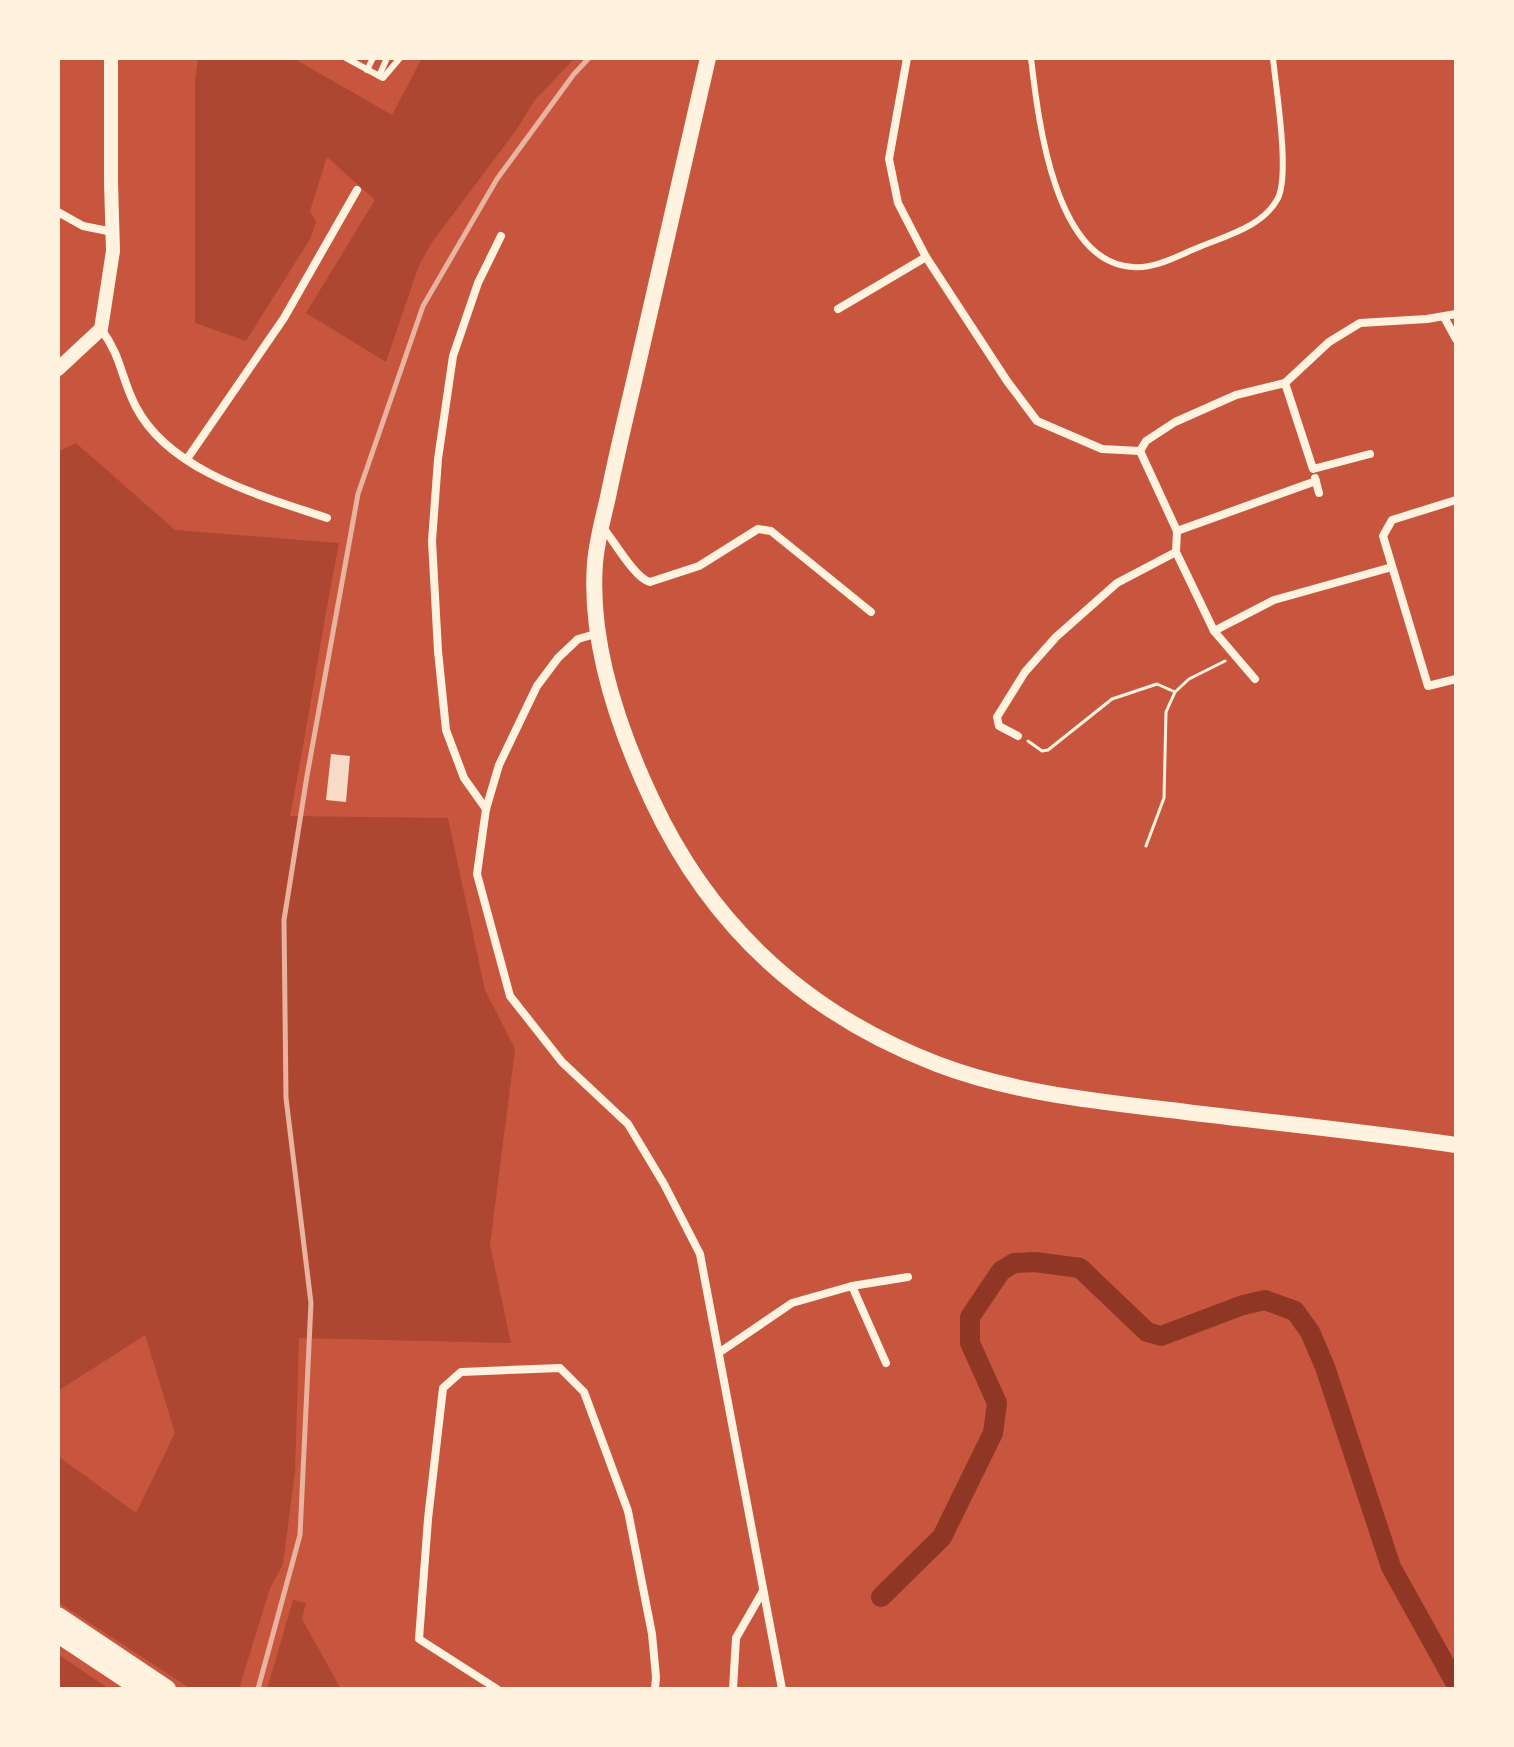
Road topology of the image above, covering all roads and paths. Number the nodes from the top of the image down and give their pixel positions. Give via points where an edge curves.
1 (111, 58) edge
2 (373, 58) edge
3 (387, 58) edge
4 (400, 58) edge
5 (708, 58) edge
6 (907, 58) edge
7 (1031, 58) edge
8 (1273, 58) edge
9 (349, 59) edge
10 (360, 61) edge
11 (367, 70) junction
12 (379, 76) junction
13 (357, 190) dead end
14 (58, 212) edge
15 (113, 232) junction
16 (501, 236) dead end
17 (926, 257) junction
18 (838, 309) dead end
19 (1456, 314) edge
20 (1444, 317) junction
21 (101, 329) junction
22 (1456, 339) edge
23 (58, 369) edge
24 (1285, 383) junction
25 (1140, 451) junction
26 (1370, 454) dead end
27 (187, 459) junction
28 (1313, 469) junction
29 (1316, 481) junction
30 (1319, 493) dead end
31 (1456, 500) edge
32 (327, 518) dead end
33 (601, 524) junction
34 (1177, 531) junction
35 (1176, 552) junction
36 (1392, 567) junction
37 (871, 612) dead end
38 (1214, 631) junction
39 (600, 633) junction
40 (1235, 656) junction
41 (1255, 679) dead end
42 (1456, 679) edge
43 (1175, 692) junction
44 (1018, 736) joint
45 (486, 809) junction
46 (1146, 846) dead end
47 (1456, 1145) edge
48 (908, 1277) dead end
49 (852, 1286) junction
50 (720, 1352) junction
51 (886, 1363) dead end
52 (764, 1590) junction
53 (58, 1616) edge
54 (58, 1634) edge
55 (141, 1689) edge
56 (167, 1689) edge
57 (497, 1689) edge
58 (655, 1689) edge
59 (733, 1689) edge
60 (782, 1689) edge

1 - 15 street
2 - 11 lane
3 - 12 lane
4 - 12 lane via 383,78
5 - 33 main road
6 - 17 street via 889,159 898,203
7 - 8 lane via 1038,115 1070,223 1105,261 1132,267 1151,266 1248,227 1279,196 1283,179
9 - 10 lane
10 - 11 lane
11 - 12 lane
13 - 27 street via 284,318
14 - 15 street via 83,226
15 - 21 street
16 - 45 street via 453,356 432,541 446,730 464,778
17 - 18 street
17 - 25 street via 1037,421 1102,449
19 - 20 street
20 - 22 street
20 - 24 street via 1360,323 1329,342
21 - 23 street
21 - 27 street via 114,347 136,407 156,434
24 - 25 street via 1236,395 1175,422
24 - 28 street
25 - 34 street
26 - 28 street
27 - 32 street via 222,482
28 - 29 street
29 - 30 street
29 - 34 street
31 - 36 street via 1392,520 1383,536
33 - 37 street via 634,572 650,582 699,566 758,529 771,531
33 - 39 main road via 595,566
34 - 35 street
35 - 38 street
35 - 44 street via 1117,583 1025,672 997,717 999,726
36 - 38 street via 1274,600
36 - 42 street via 1428,686
38 - 40 street
39 - 45 street via 578,639 537,686 499,765
39 - 47 main road via 608,686 628,749 695,878 778,972 860,1029 939,1065 1090,1100
40 - 41 street
40 - 43 path
43 - 44 path via 1157,684 1112,699 1048,750
43 - 46 path via 1166,712 1164,798
45 - 50 street via 477,874 510,996 562,1062 628,1124 664,1184 700,1254
48 - 49 street
49 - 50 street via 792,1303
49 - 51 street
50 - 52 street
52 - 59 street via 736,1638
52 - 60 street
53 - 56 main road
54 - 55 main road
57 - 58 street via 419,1639 443,1388 461,1372 560,1368 584,1392 628,1511 652,1634

